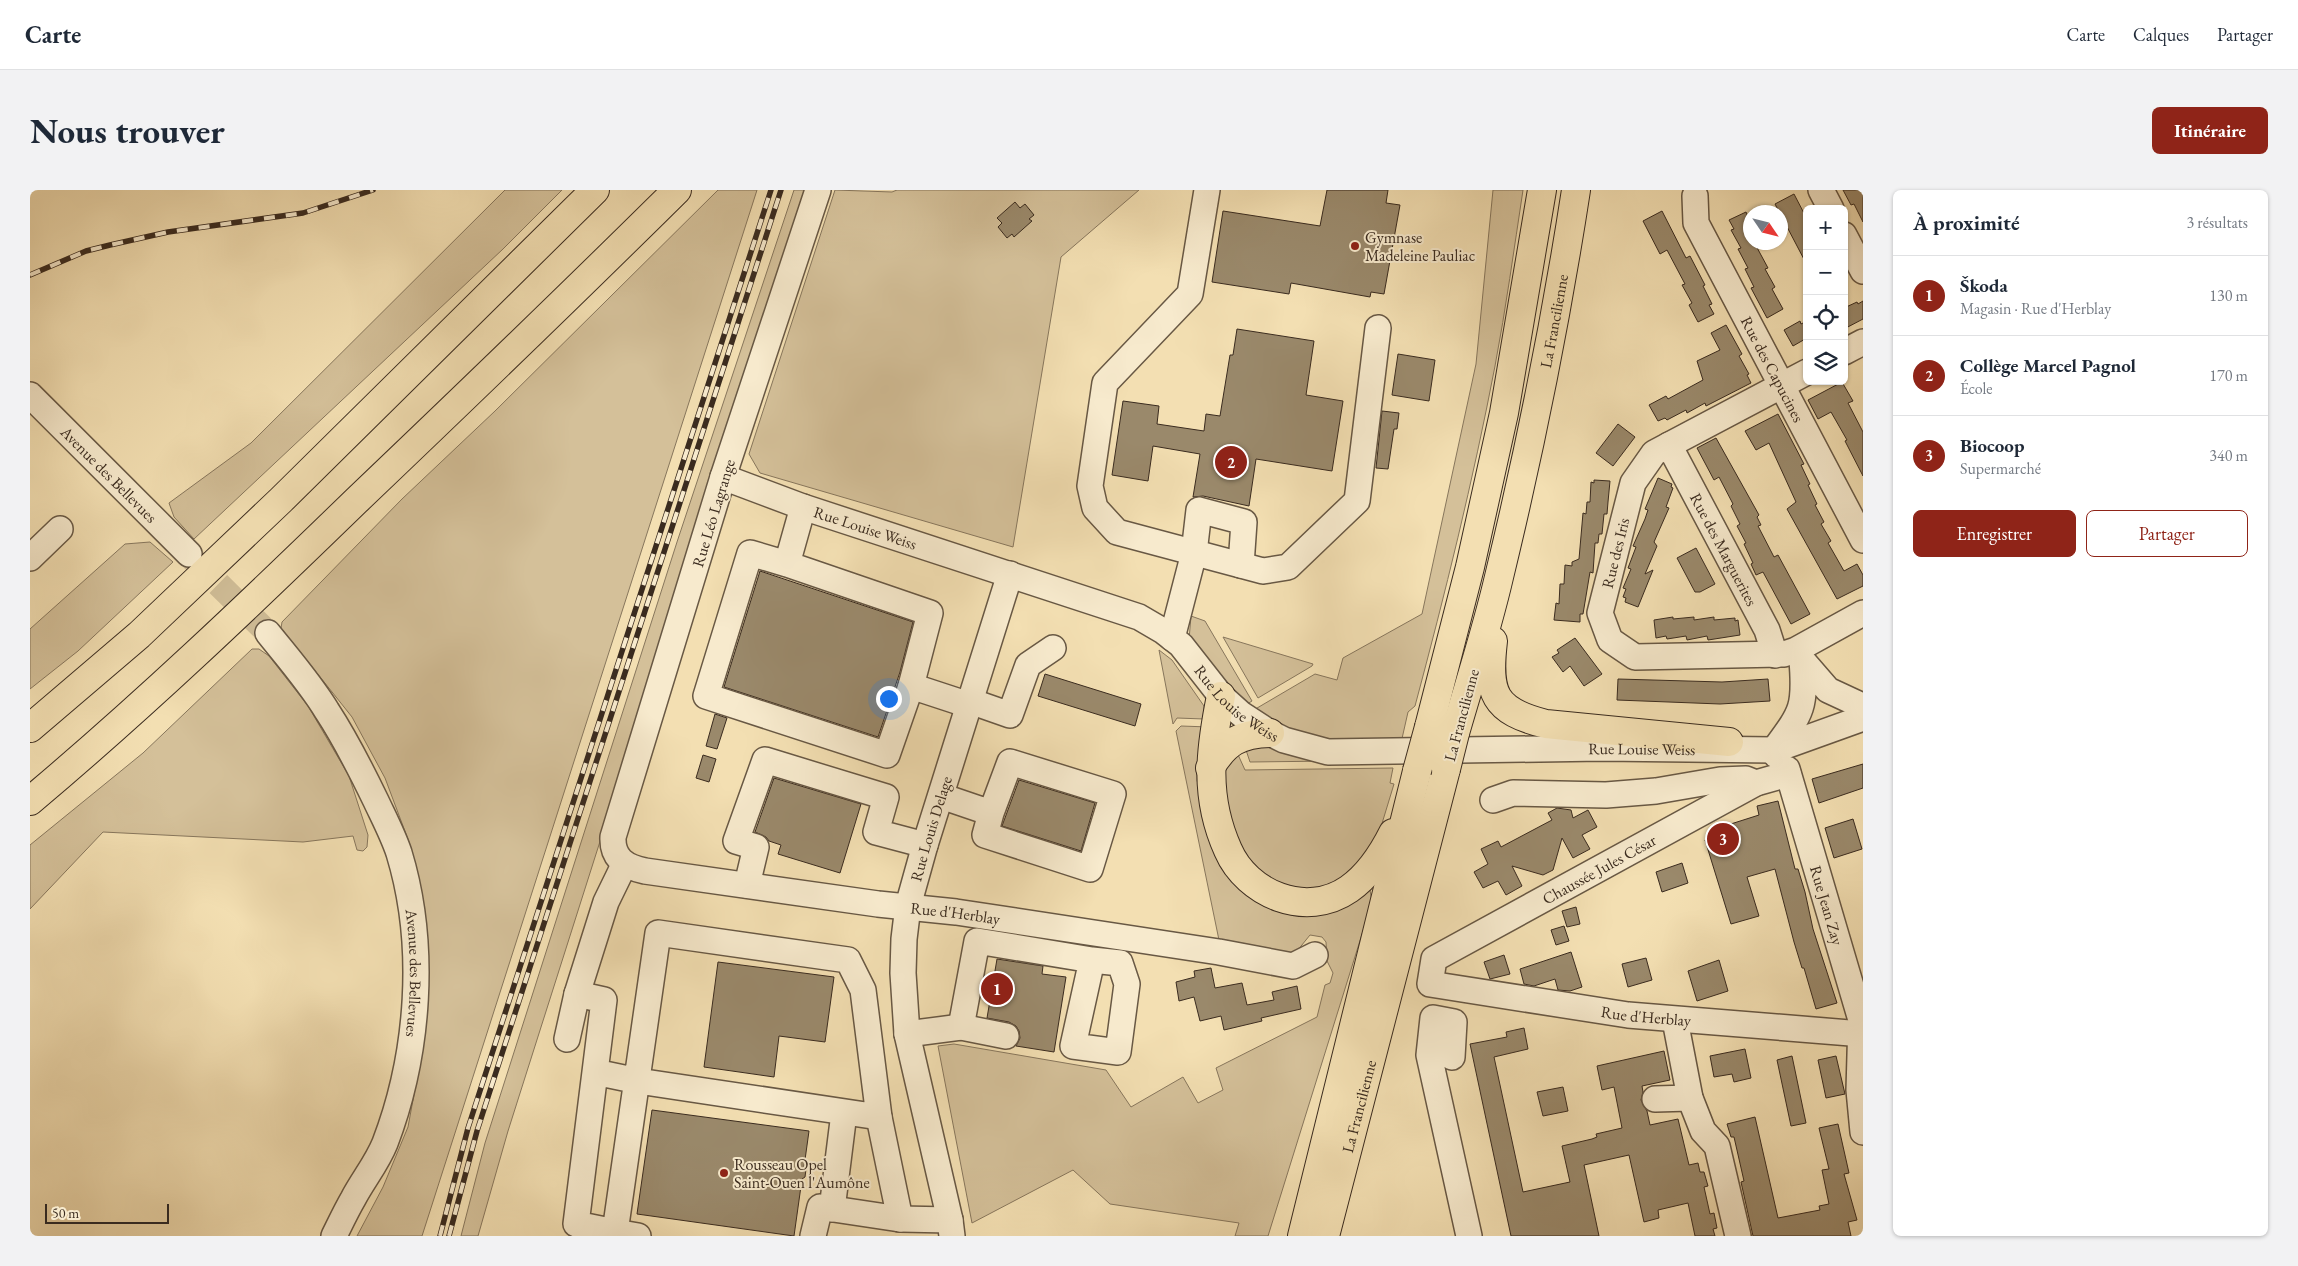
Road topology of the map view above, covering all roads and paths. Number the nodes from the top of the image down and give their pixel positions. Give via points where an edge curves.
1 (595, 190) edge
2 (677, 190) edge
3 (818, 190) edge
4 (1206, 190) edge
5 (1542, 190) edge
6 (1576, 190) edge
7 (1821, 190) edge
8 (1695, 196) dead end
9 (1829, 205) edge
10 (1848, 243) edge
11 (1863, 272) edge
12 (1378, 328) dead end
13 (1863, 342) edge
14 (1848, 350) edge
15 (1803, 374) edge
16 (1781, 386) junction
17 (30, 395) edge
18 (1669, 445) junction
19 (723, 477) junction
20 (803, 507) junction
21 (60, 529) dead end
22 (1863, 540) edge
23 (1194, 553) junction
24 (188, 554) tunnel mouth
25 (30, 558) edge
26 (787, 564) junction
27 (1241, 566) junction
28 (1010, 574) junction
29 (1499, 579) junction
30 (1863, 613) edge
31 (268, 633) tunnel mouth
32 (1172, 638) junction
33 (1053, 648) dead end
34 (1791, 655) junction
35 (911, 686) junction
36 (1221, 696) junction
37 (969, 703) junction
38 (1861, 707) edge
39 (30, 728) edge
40 (1270, 733) junction
41 (1729, 742) junction
42 (1699, 748) junction
43 (1788, 752) junction
44 (1210, 768) junction
45 (1756, 784) junction
46 (941, 796) junction
47 (1493, 800) dead end
48 (30, 801) edge
49 (1408, 806) junction
50 (991, 813) junction
51 (925, 845) junction
52 (624, 865) junction
53 (747, 885) junction
54 (908, 906) junction
55 (1315, 955) dead end
56 (1092, 960) dead end
57 (1430, 984) joint
58 (863, 990) junction
59 (577, 994) junction
60 (905, 995) junction
61 (1676, 1020) junction
62 (961, 1027) junction
63 (907, 1034) junction
64 (1862, 1034) edge
65 (1006, 1036) dead end
66 (567, 1040) dead end
67 (1452, 1058) dead end
68 (595, 1072) junction
69 (638, 1081) junction
70 (1690, 1098) junction
71 (1655, 1099) dead end
72 (844, 1113) junction
73 (879, 1117) junction
74 (1352, 1130) junction
75 (1863, 1132) edge
76 (832, 1209) junction
77 (900, 1219) junction
78 (951, 1228) edge
79 (627, 1234) edge
80 (1308, 1234) edge
81 (334, 1236) edge
82 (813, 1236) edge
83 (1345, 1236) edge
84 (1469, 1236) edge
85 (1738, 1236) edge

1 - 39 highway via 282,500 139,634
2 - 48 highway via 174,675
3 - 19 street, Rue Léo Lagrange
4 - 23 street via 1190,294 1105,383 1090,486 1095,508 1117,532
5 - 49 highway, La Francilienne, bridge via 1504,413 1470,567
6 - 29 highway, La Francilienne via 1536,420
7 - 9 street
8 - 16 street, Rue des Capucines via 1696,223
10 - 11 street
12 - 27 street via 1357,501 1288,567 1263,571
13 - 14 street
15 - 16 street, Rue des Iris
16 - 18 street, Rue des Iris
16 - 22 street, Rue des Capucines
17 - 24 street, Avenue des Bellevues
18 - 34 street, Rue des Marguerites via 1767,630
18 - 34 street, Rue des Iris via 1654,453 1633,484 1600,613 1610,640 1635,657
19 - 20 street, Rue Louise Weiss
19 - 52 street, Rue Léo Lagrange via 613,838 614,851
20 - 26 street
20 - 28 street, Rue Louise Weiss
21 - 25 street
23 - 27 street
23 - 27 street via 1199,510 1244,522
23 - 32 street
26 - 35 street via 930,613
26 - 35 street via 750,553 706,696 887,755
28 - 32 street, Rue Louise Weiss via 1139,617
28 - 37 street, Rue Louis Delage
29 - 41 highway via 1490,679 1494,693 1512,712 1546,724
29 - 74 highway, La Francilienne, bridge via 1455,734
30 - 34 street
31 - 81 street, Avenue des Bellevues via 327,711 375,800 396,932 398,1005 385,1097 353,1199
32 - 36 street, Rue Louise Weiss
33 - 37 street via 1028,665 1010,715
34 - 38 street, Rue des Marguerites via 1828,690
34 - 43 street, Rue des Marguerites via 1804,700
35 - 37 street
36 - 40 street, Rue Louise Weiss
36 - 44 highway
37 - 46 street, Rue Louis Delage
38 - 43 street, Chaussée Jules César
38 - 43 street, Chaussée Jules César via 1828,713
40 - 42 street, Rue Louise Weiss via 1328,752
40 - 44 highway via 1244,736 1228,744
41 - 42 street, Chaussée Jules César
41 - 43 street, Chaussée Jules César
42 - 43 street, Rue Louise Weiss
43 - 45 street, Chaussée Jules César
43 - 64 street, Rue Jean Zay via 1861,1020
44 - 49 highway via 1218,821 1232,859 1258,887 1290,901 1313,902 1336,897 1362,879 1374,866
45 - 47 street via 1746,779 1720,780 1656,791 1606,795 1513,793
45 - 57 street, Chaussée Jules César via 1434,959
46 - 50 street
46 - 51 street, Rue Louis Delage
49 - 80 highway, La Francilienne
50 - 50 street via 985,835 1090,869 1113,794 1010,762
51 - 53 street via 876,832 886,797 765,760 736,841 756,847
51 - 54 street, Rue Louis Delage
52 - 53 street, Rue d'Herblay via 645,871
52 - 59 street via 606,902
53 - 54 street, Rue d'Herblay
54 - 55 street, Rue d'Herblay via 1293,966
54 - 60 street, Rue Louis Delage via 903,956
56 - 62 street via 977,941
57 - 61 street, Rue d'Herblay
58 - 60 street
58 - 69 street via 848,960 658,932
58 - 73 street
59 - 66 street
59 - 68 street via 604,1000
60 - 63 street, Rue Louis Delage
61 - 64 street, Rue d'Herblay
61 - 70 street
62 - 63 street
62 - 65 street
63 - 78 street, Rue Louis Delage
64 - 75 street, Rue Jean Zay via 1859,1090
67 - 84 street via 1454,1022 1434,1018 1429,1055
68 - 69 street
68 - 79 street via 576,1224
69 - 72 street
69 - 79 street
70 - 71 street
70 - 85 street via 1703,1131 1717,1146
72 - 73 street
72 - 76 street
73 - 77 street
74 - 80 highway, La Francilienne
74 - 83 highway
76 - 77 street
76 - 82 street via 820,1207
77 - 78 street

